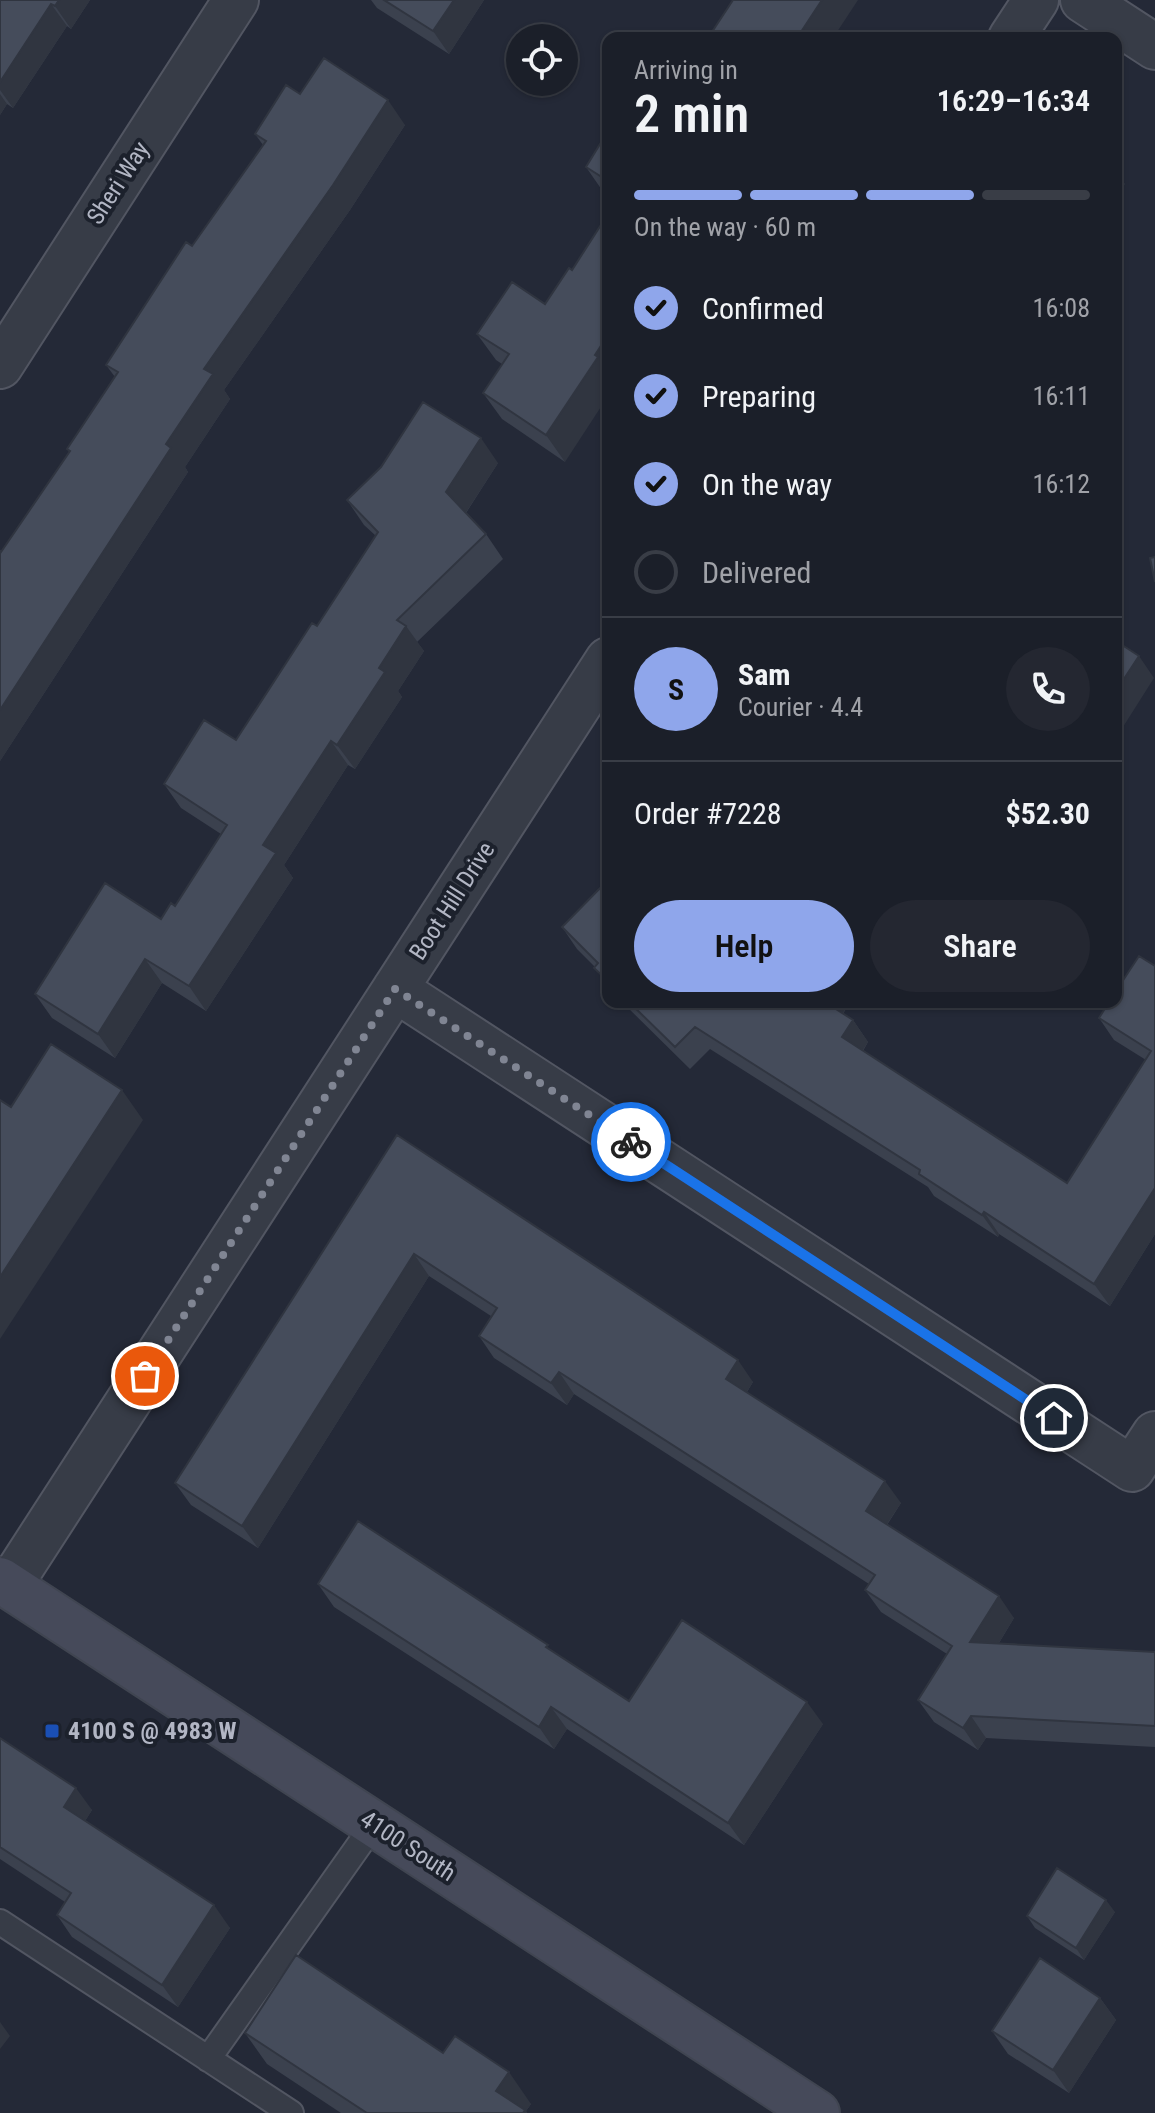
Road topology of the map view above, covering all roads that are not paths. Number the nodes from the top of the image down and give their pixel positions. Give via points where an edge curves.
1 (236, 0) edge
2 (1036, 0) edge
3 (1083, 0) edge
4 (1015, 32) edge
5 (1155, 47) edge
6 (0, 366) edge
7 (602, 669) edge
8 (395, 989) junction
9 (1155, 1434) edge
10 (5, 1583) edge
11 (374, 1824) junction
12 (0, 1922) edge
13 (208, 2059) junction
14 (291, 2113) edge
15 (817, 2113) edge

1 - 6 street, Sheri Way
2 - 4 street
3 - 5 street
7 - 8 street, Boot Hill Drive
8 - 9 street via 1132,1469
8 - 10 street, Boot Hill Drive
10 - 11 main road, 4100 South
11 - 13 lane
11 - 15 main road, 4100 South
12 - 13 lane
13 - 14 lane

